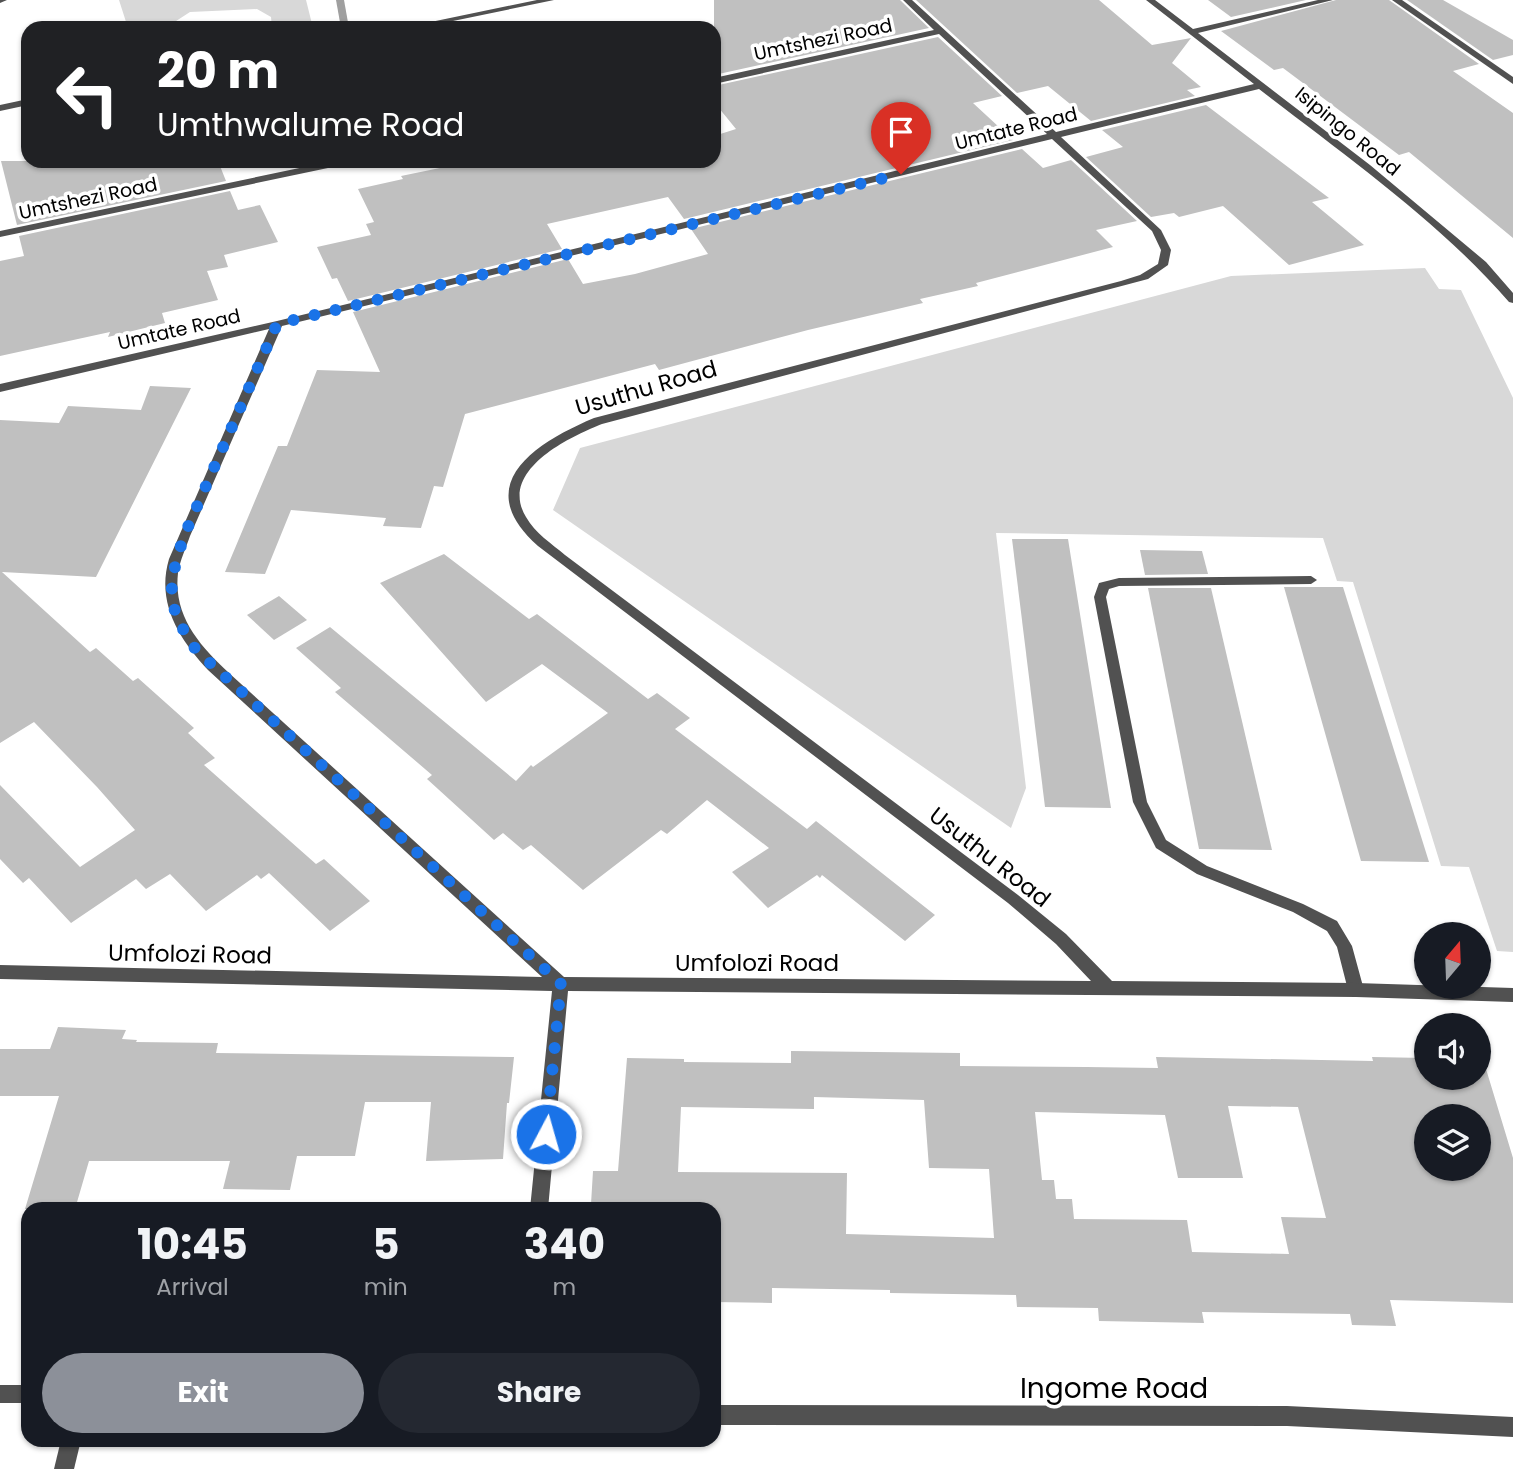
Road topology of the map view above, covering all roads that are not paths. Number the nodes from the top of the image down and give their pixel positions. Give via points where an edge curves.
1 (550, 0) edge
2 (907, 0) edge
3 (1150, 0) edge
4 (1329, 0) edge
5 (1396, 0) edge
6 (442, 21) edge
7 (940, 31) junction
8 (1191, 32) junction
9 (721, 79) edge
10 (1513, 82) edge
11 (1263, 85) junction
12 (21, 104) edge
13 (0, 108) edge
14 (1058, 136) junction
15 (314, 168) edge
16 (0, 234) edge
17 (1513, 300) edge
18 (277, 324) junction
19 (0, 388) edge
20 (1311, 580) dead end
21 (0, 972) edge
22 (561, 984) junction
23 (1108, 988) junction
24 (1356, 990) junction
25 (1513, 995) edge
26 (539, 1202) edge
27 (0, 1394) edge
28 (21, 1394) edge
29 (721, 1415) edge
30 (1513, 1427) edge
31 (69, 1447) edge
32 (64, 1469) edge

1 - 6 street
2 - 7 street, Usuthu Road
3 - 8 street, Isipingo Road
4 - 8 street
5 - 10 street
7 - 9 street, Umtshezi Road
7 - 14 street, Usuthu Road
8 - 11 street, Isipingo Road
11 - 14 street, Umtate Road
11 - 17 street, Isipingo Road via 1482,264
12 - 13 street
14 - 18 street, Umtate Road
14 - 23 street, Usuthu Road via 1156,230 1166,250 1157,270 1112,286 598,421 544,447 530,462 513,496 516,511 530,532 561,558 1013,899 1061,939
15 - 16 street, Umtshezi Road
18 - 19 street, Umtate Road
18 - 22 street via 184,536 172,573 171,594 178,622 196,650 224,677
20 - 24 street via 1119,582 1104,586 1100,597 1140,803 1161,844 1202,870 1332,926 1344,946
21 - 22 street, Umfolozi Road
22 - 23 street, Umfolozi Road
22 - 26 street
23 - 24 street, Umfolozi Road
24 - 25 street, Umfolozi Road
27 - 28 street
29 - 30 street, Ingome Road via 1287,1416
31 - 32 street

